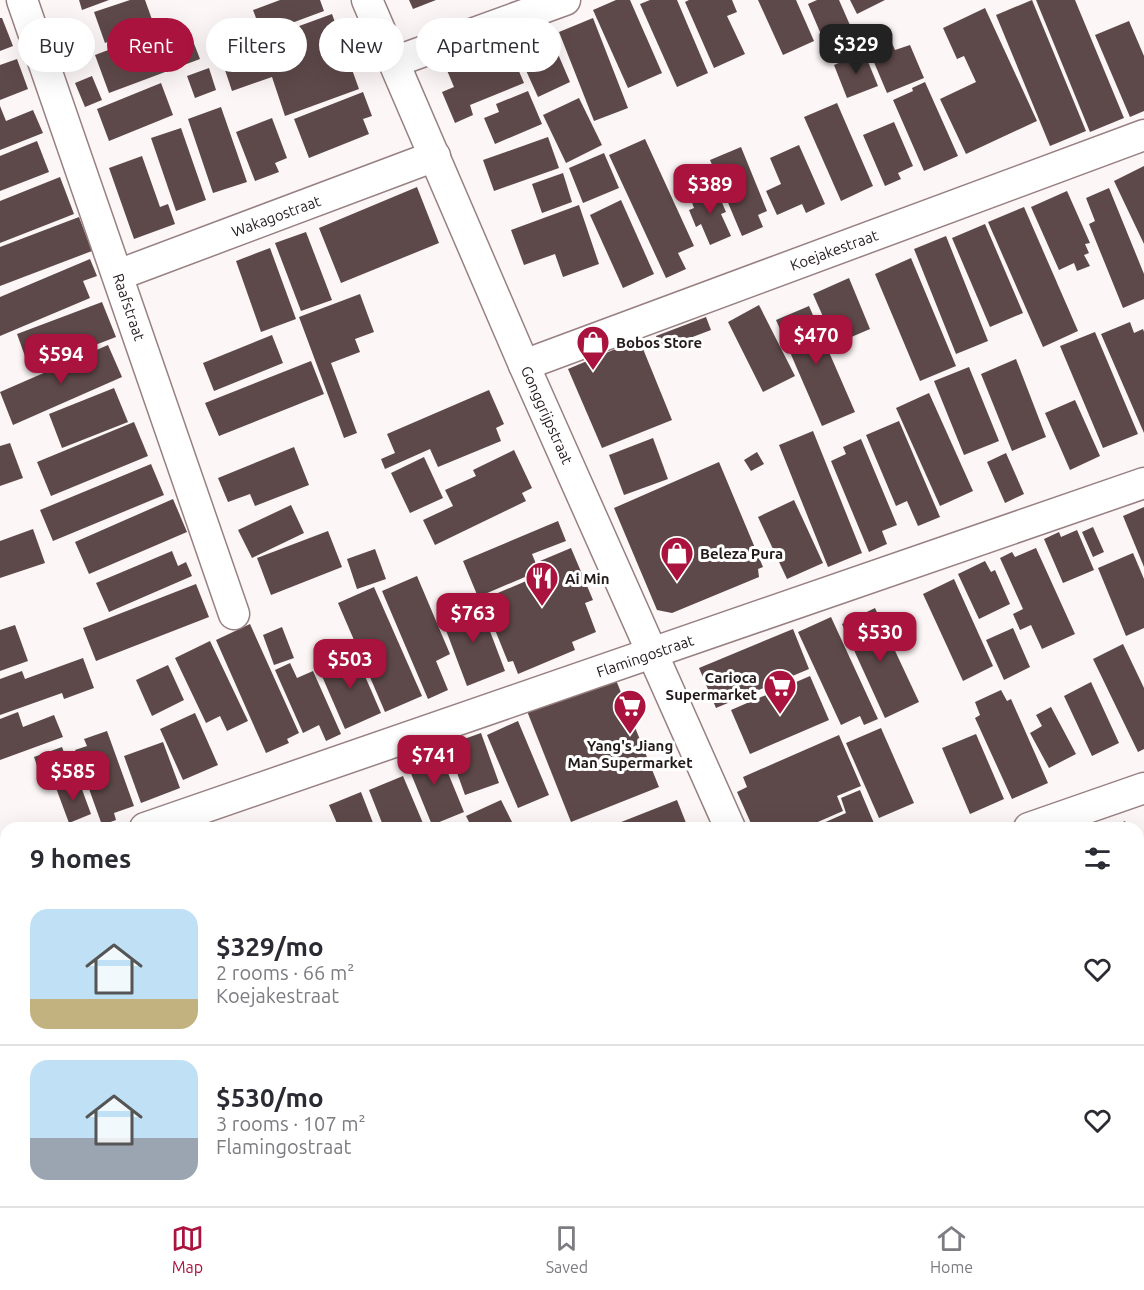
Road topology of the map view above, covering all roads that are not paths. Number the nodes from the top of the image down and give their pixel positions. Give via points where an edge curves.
1 (22, 0) edge
2 (368, 0) edge
3 (565, 0) edge
4 (376, 18) edge
5 (404, 58) edge
6 (398, 72) edge
7 (1144, 135) edge
8 (435, 156) junction
9 (118, 275) junction
10 (524, 365) junction
11 (1144, 483) edge
12 (234, 614) dead end
13 (653, 653) junction
14 (1144, 788) edge
15 (162, 822) edge
16 (727, 822) edge
17 (1046, 822) edge

1 - 9 street, Raafstraat
2 - 4 street, Gonggrijpstraat
3 - 5 street
6 - 8 street, Gonggrijpstraat
7 - 10 street, Koejakestraat
8 - 9 street, Wakagostraat
8 - 10 street, Gonggrijpstraat
9 - 12 street, Raafstraat
10 - 13 street, Gonggrijpstraat
11 - 13 street, Flamingostraat
13 - 15 street, Flamingostraat
13 - 16 street, Gonggrijpstraat
14 - 17 street

